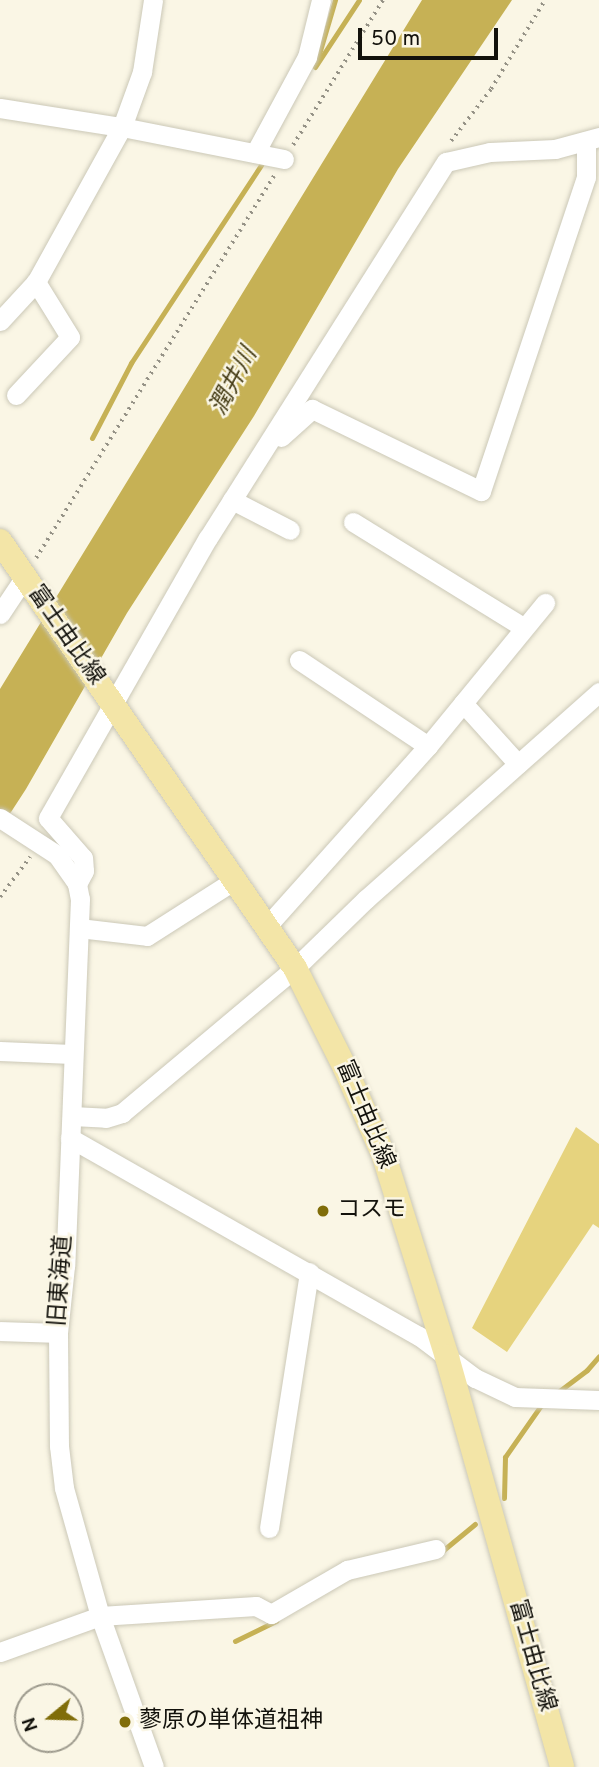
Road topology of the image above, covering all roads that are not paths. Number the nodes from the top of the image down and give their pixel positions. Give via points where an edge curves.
1 (153, 0) edge
2 (321, 0) edge
3 (0, 108) edge
4 (122, 127) junction
5 (593, 139) edge
6 (256, 153) junction
7 (285, 159) road end
8 (36, 282) junction
9 (0, 321) edge
10 (16, 395) dead end
11 (273, 437) junction
12 (232, 500) junction
13 (353, 522) dead end
14 (290, 530) dead end
15 (0, 541) edge
16 (27, 582) junction
17 (545, 603) dead end
18 (0, 614) edge
19 (523, 628) junction
20 (299, 660) dead end
21 (599, 692) edge
22 (109, 699) junction
23 (463, 703) junction
24 (428, 746) junction
25 (518, 764) junction
26 (0, 818) edge
27 (236, 879) junction
28 (77, 884) junction
29 (267, 926) junction
30 (79, 928) junction
31 (295, 968) junction
32 (0, 1051) edge
33 (72, 1054) junction
34 (72, 1116) junction
35 (70, 1138) junction
36 (309, 1272) junction
37 (0, 1331) edge
38 (58, 1333) junction
39 (447, 1357) junction
40 (599, 1400) edge
41 (269, 1528) dead end
42 (436, 1549) dead end
43 (100, 1616) junction
44 (0, 1652) edge
45 (154, 1767) edge
46 (562, 1767) edge

1 - 4 street via 142,72
2 - 6 street via 307,57
3 - 4 street
4 - 6 street
4 - 8 street
5 - 11 street via 555,149 490,152 446,162
5 - 11 street via 586,177 481,491 312,409 281,437
6 - 7 street
8 - 9 street
8 - 10 street via 69,337
11 - 12 street
12 - 14 street
12 - 22 street
13 - 19 street
15 - 16 main road, 富士由比線
16 - 18 street
16 - 22 main road, 富士由比線
17 - 19 street
19 - 23 street
20 - 24 street
21 - 25 street
22 - 27 main road, 富士由比線
22 - 28 street, 旧東海道 via 48,818 83,858 84,871
23 - 24 street
23 - 25 street
24 - 29 street
25 - 31 street via 366,898
26 - 28 street via 57,855
27 - 29 main road, 富士由比線
27 - 30 street via 147,936
28 - 30 street, 旧東海道
29 - 31 main road, 富士由比線
30 - 33 street, 旧東海道
31 - 34 street via 122,1113 106,1118
31 - 39 main road, 富士由比線 via 384,1156
32 - 33 street
33 - 34 street, 旧東海道
34 - 35 street, 旧東海道
35 - 36 street
35 - 38 street, 旧東海道
36 - 39 street
36 - 41 street
37 - 38 street
38 - 43 street, 旧東海道 via 64,1488
39 - 40 street via 475,1378 515,1396
39 - 46 main road, 富士由比線
42 - 43 street via 347,1570 271,1614 256,1606
43 - 44 street
43 - 45 street, 旧東海道

